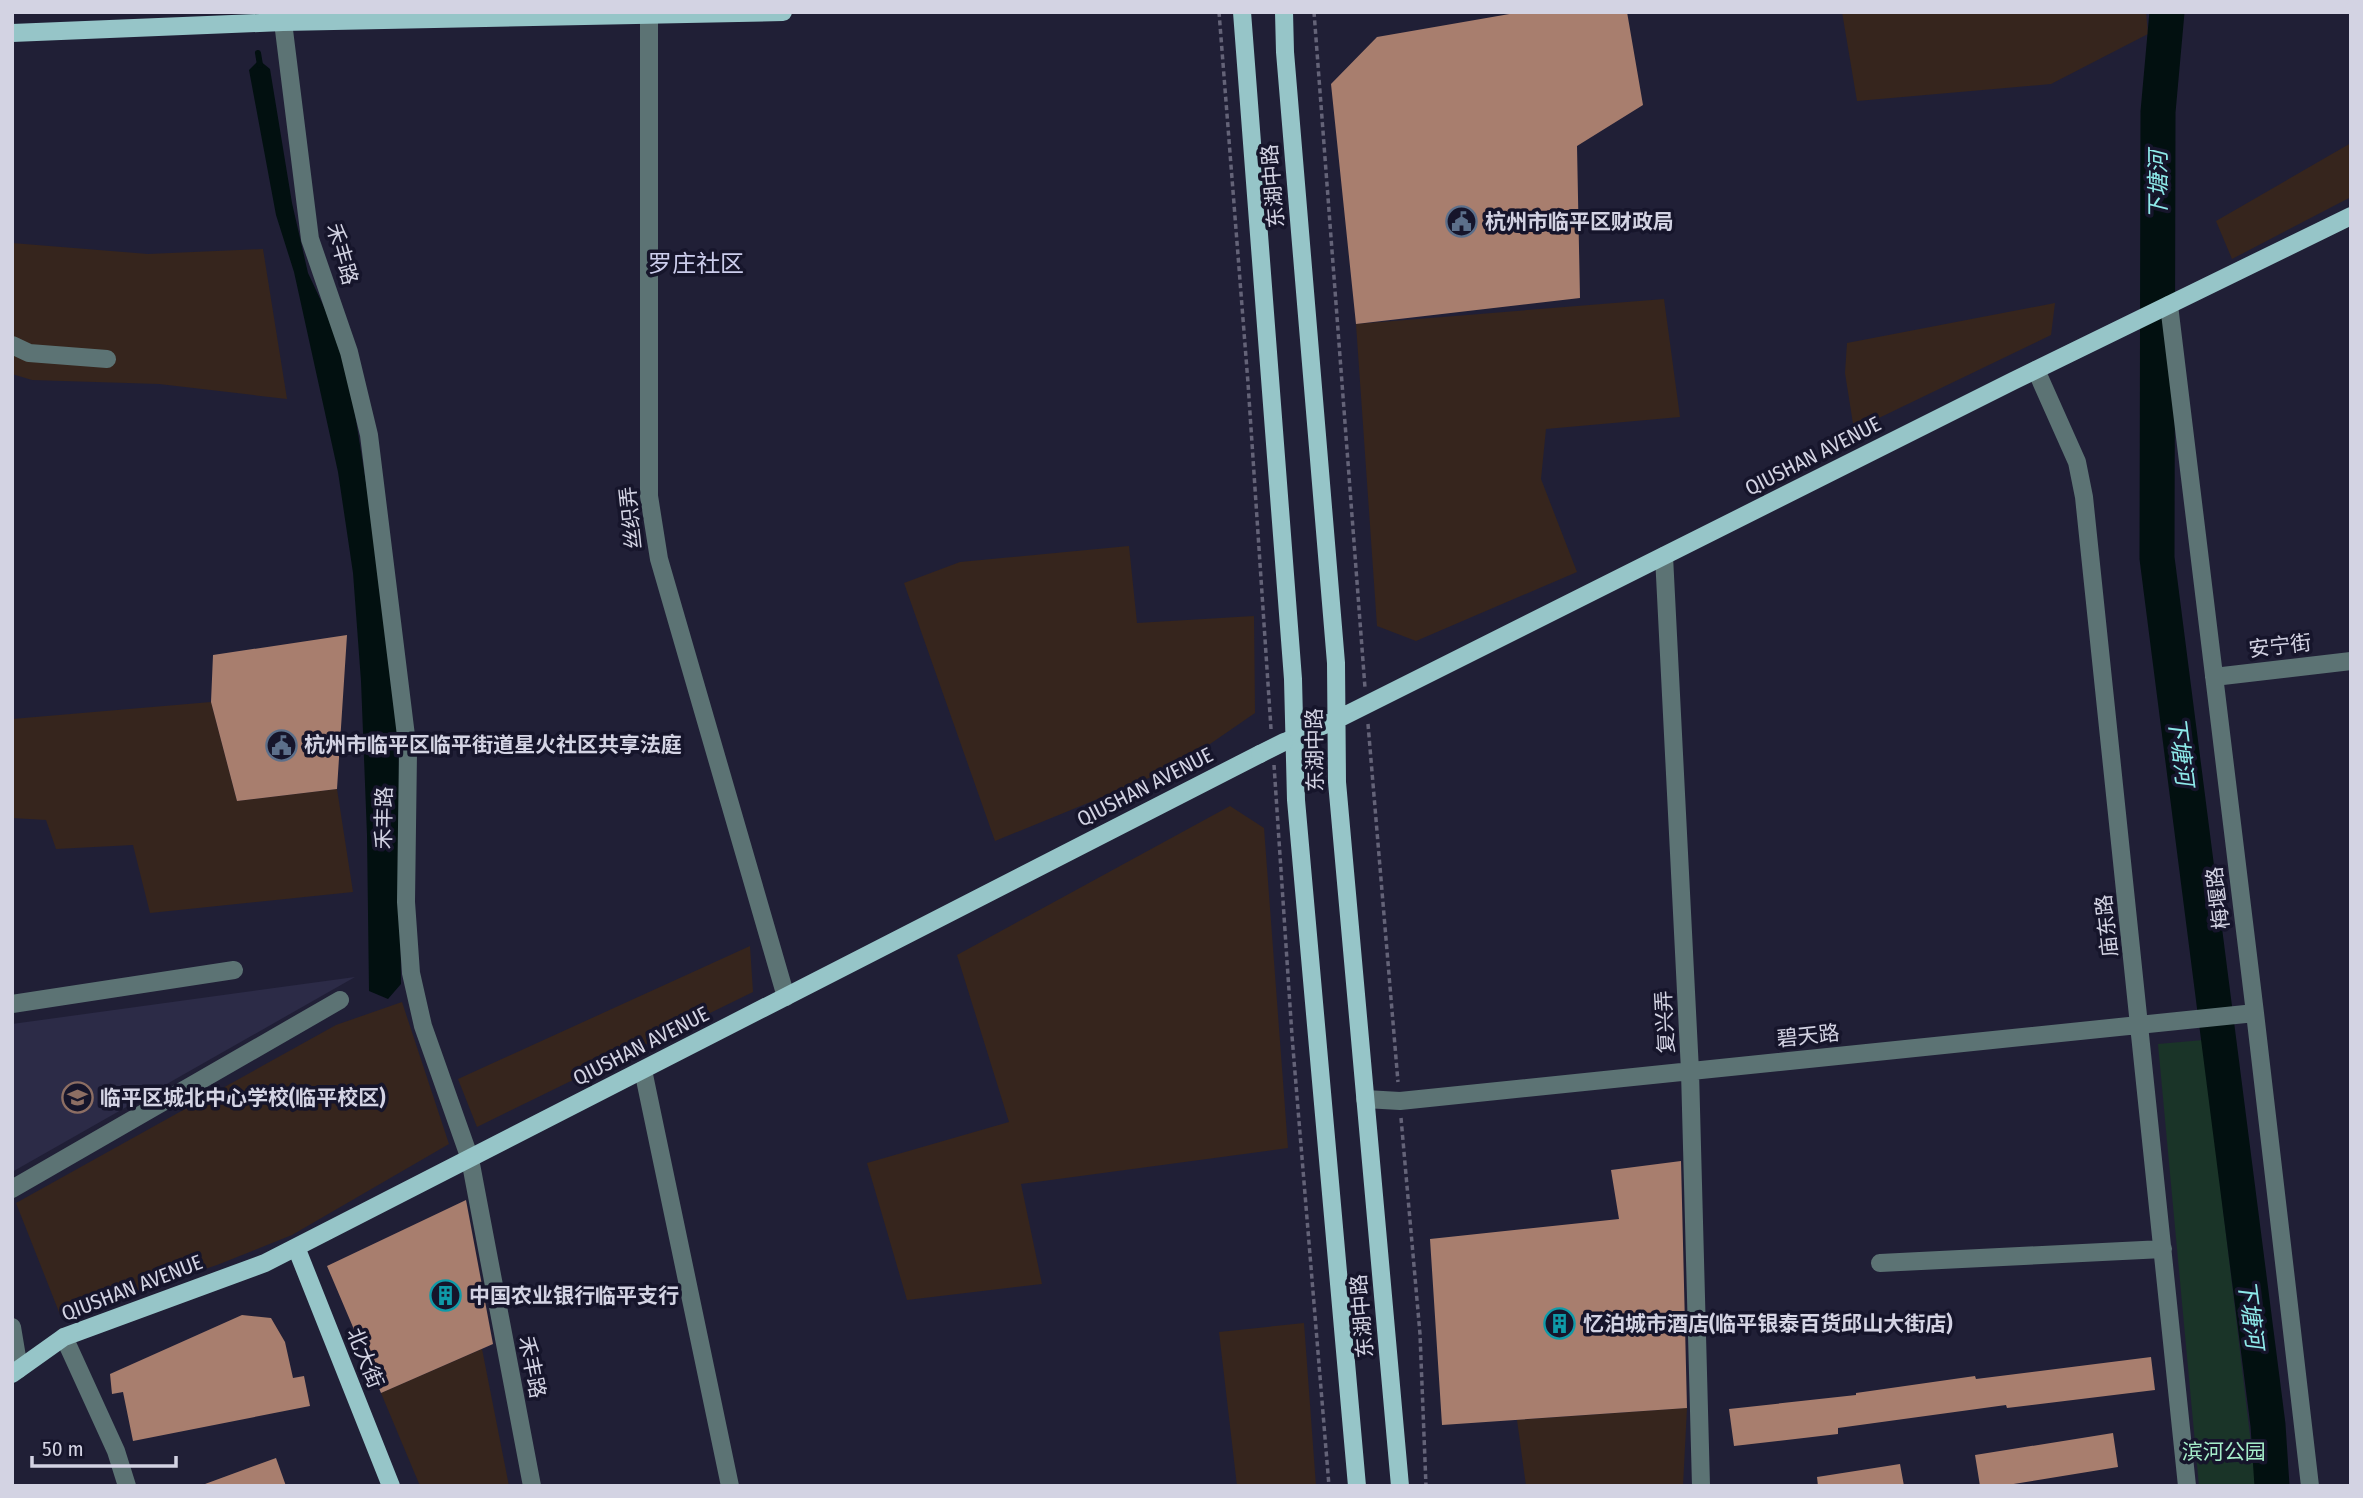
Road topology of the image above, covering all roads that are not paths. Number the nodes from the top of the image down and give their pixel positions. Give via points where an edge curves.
1 (783, 12) edge
2 (1242, 12) edge
3 (1284, 12) edge
4 (649, 15) junction
5 (283, 22) junction
6 (12, 33) edge
7 (2351, 216) edge
8 (2168, 306) junction
9 (12, 345) edge
10 (107, 359) dead end
11 (2036, 370) junction
12 (1664, 556) junction
13 (2351, 661) edge
14 (2214, 677) junction
15 (1336, 720) junction
16 (1289, 739) junction
17 (234, 970) dead end
18 (786, 996) junction
19 (340, 1000) dead end
20 (12, 1004) edge
21 (2255, 1013) junction
22 (2148, 1024) junction
23 (643, 1070) junction
24 (1690, 1071) junction
25 (1365, 1099) junction
26 (470, 1158) junction
27 (12, 1189) edge
28 (296, 1248) junction
29 (2163, 1249) junction
30 (1880, 1263) dead end
31 (12, 1327) edge
32 (64, 1337) junction
33 (15, 1372) edge
34 (127, 1486) edge
35 (391, 1486) edge
36 (532, 1486) edge
37 (730, 1486) edge
38 (1357, 1486) edge
39 (1400, 1486) edge
40 (1701, 1486) edge
41 (2187, 1486) edge
42 (2310, 1486) edge

1 - 4 main road
2 - 16 main road, 东湖中路 via 1293,679
3 - 15 main road, 东湖中路 via 1336,663
4 - 5 main road
4 - 18 street, 丝织弄 via 649,496 659,559
5 - 6 main road
5 - 26 street, 禾丰路 via 310,239 349,352 369,435 408,752 406,902 411,973 423,1026
7 - 8 main road, QIUSHAN AVENUE
8 - 11 main road, QIUSHAN AVENUE
8 - 14 street, 梅堰路
9 - 10 street via 30,353
11 - 12 main road, QIUSHAN AVENUE
11 - 22 street, 庙东路 via 2077,462 2084,497
12 - 15 main road, QIUSHAN AVENUE
12 - 24 street, 复兴弄
13 - 14 street, 安宁街
14 - 21 street, 梅堰路
15 - 16 main road, QIUSHAN AVENUE
15 - 25 main road, 东湖中路 via 1337,782
16 - 18 main road, QIUSHAN AVENUE, bridge
16 - 38 main road, 东湖中路
17 - 20 street
18 - 23 main road, QIUSHAN AVENUE
19 - 27 street
21 - 22 street, 碧天路
21 - 42 street, 梅堰路
22 - 24 street, 碧天路
22 - 29 street, 庙东路
23 - 26 main road, QIUSHAN AVENUE
23 - 37 street
24 - 25 street, 碧天路 via 1400,1101
24 - 40 street, 复兴弄
25 - 39 main road, 东湖中路
26 - 28 main road, QIUSHAN AVENUE
26 - 36 street, 禾丰路
28 - 32 main road, QIUSHAN AVENUE
28 - 35 main road, 北大街
29 - 30 street
29 - 41 street, 庙东路
31 - 33 street
32 - 33 main road, QIUSHAN AVENUE
32 - 34 street

